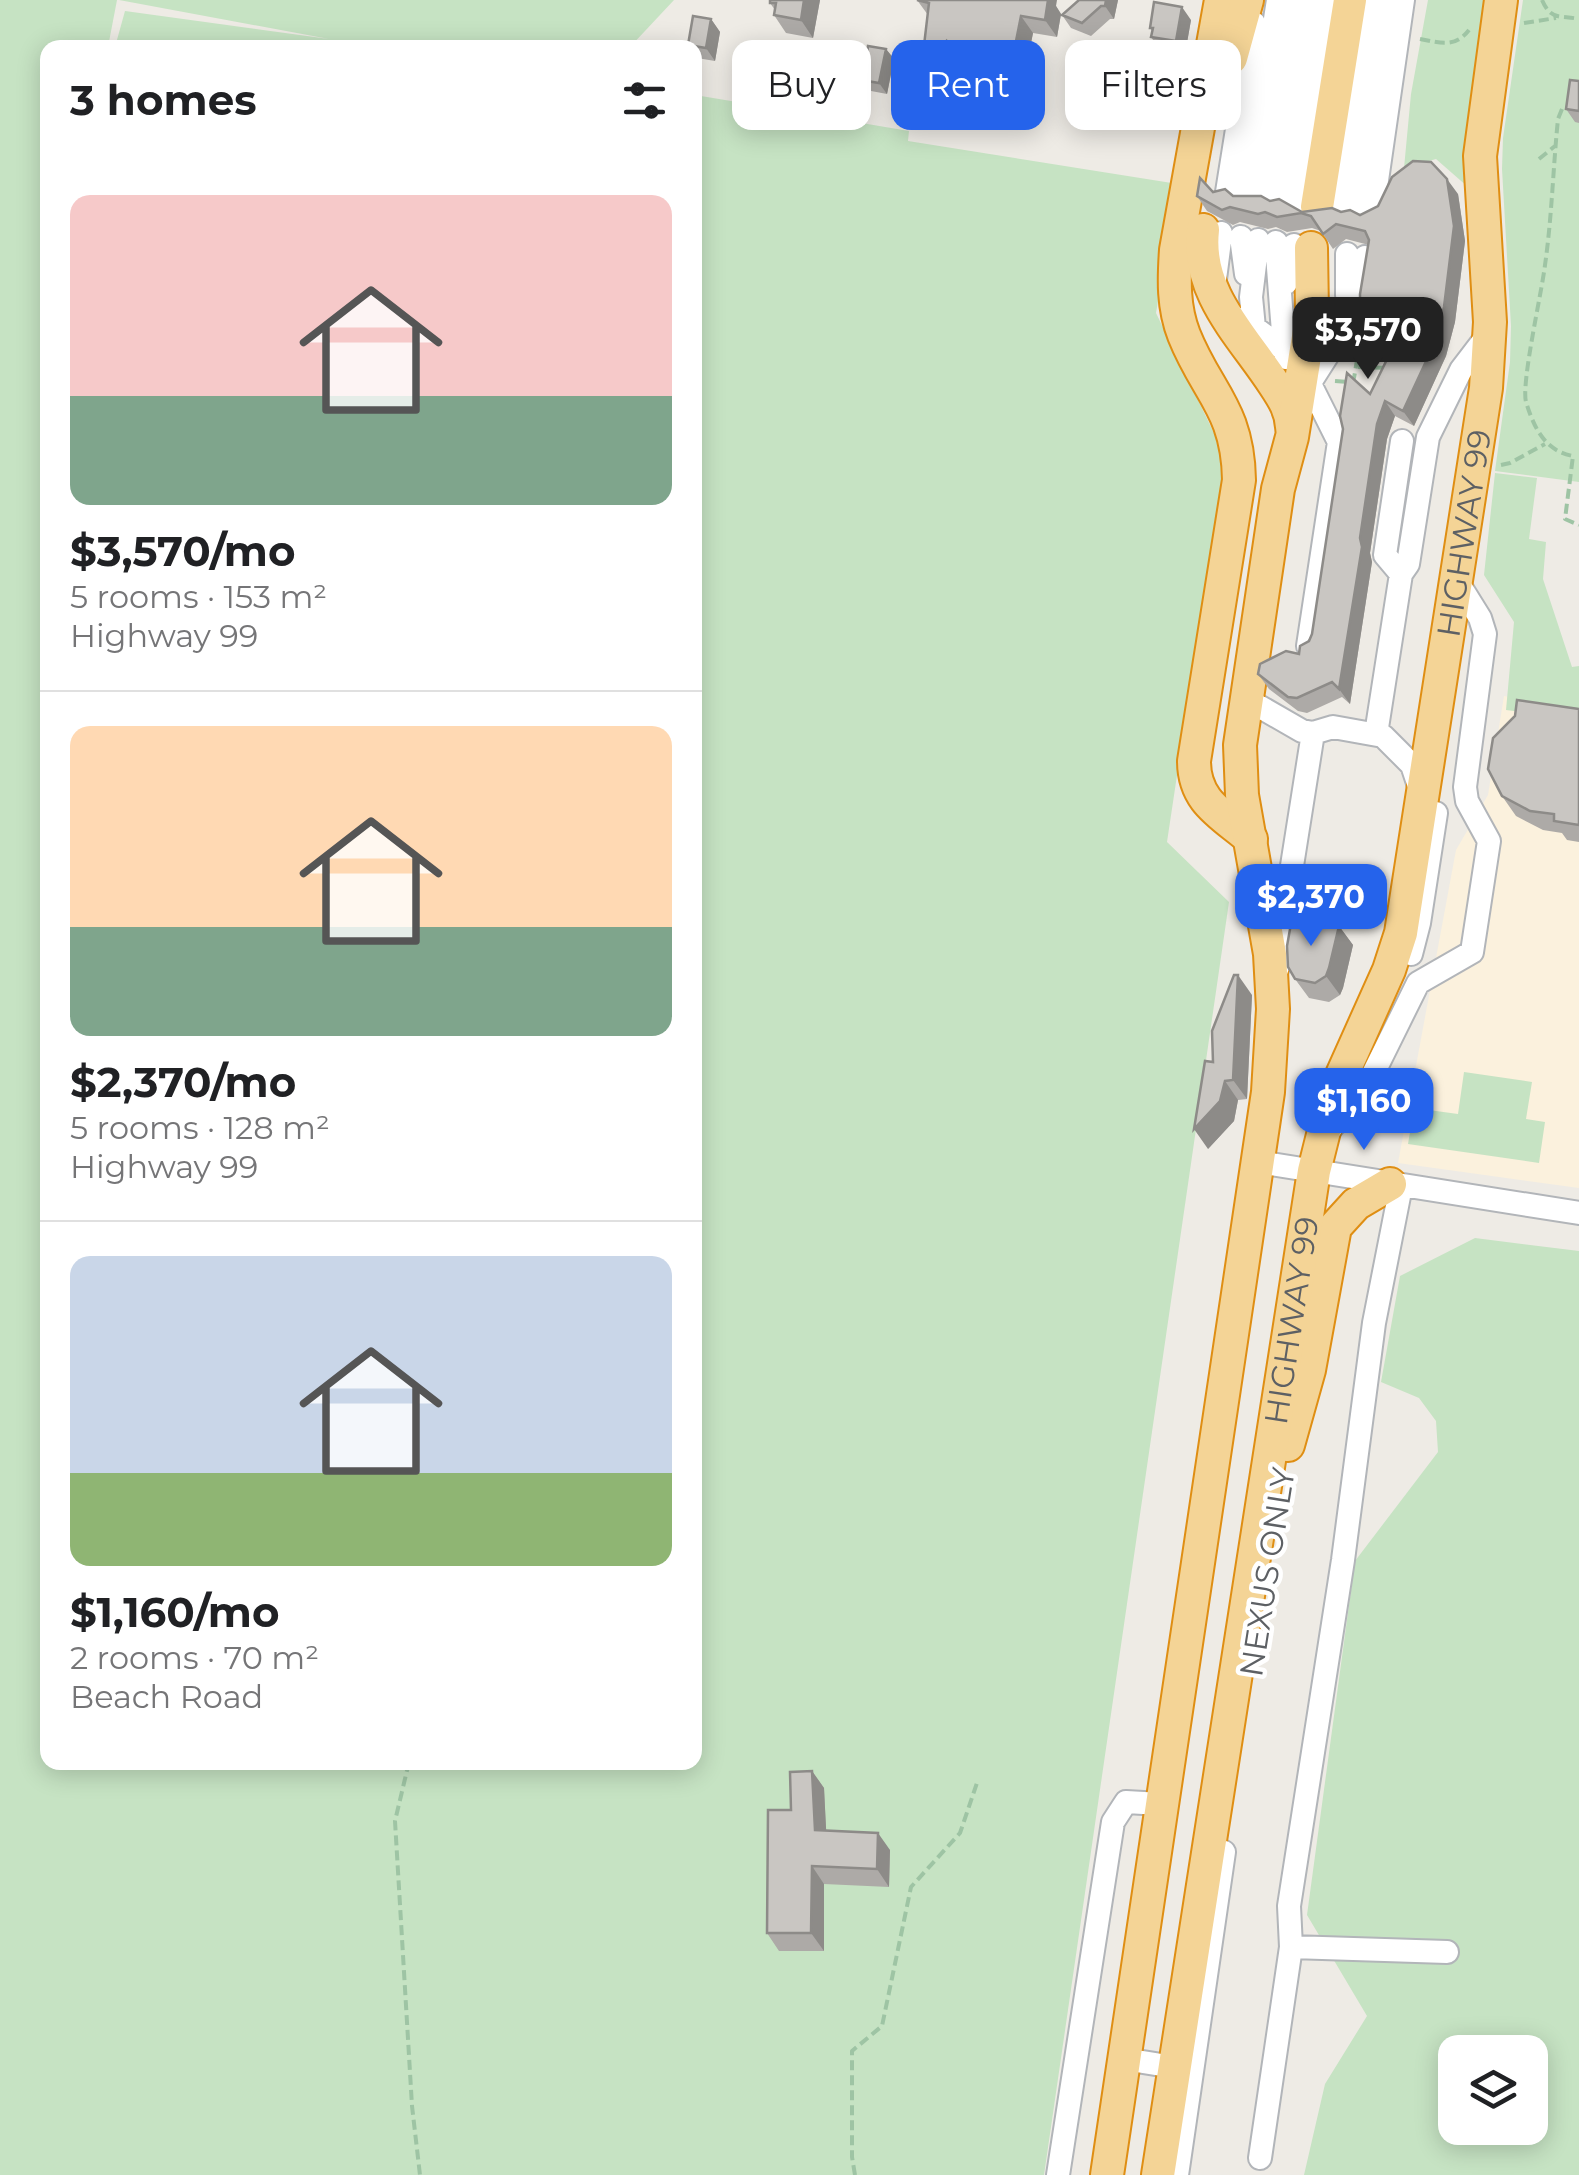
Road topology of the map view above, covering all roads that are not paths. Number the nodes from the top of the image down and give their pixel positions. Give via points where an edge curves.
1 (1221, 0) edge
2 (1247, 0) edge
3 (1257, 0) edge
4 (1278, 0) edge
5 (1295, 0) edge
6 (1314, 0) edge
7 (1332, 0) edge
8 (1350, 0) edge
9 (1368, 0) edge
10 (1387, 0) edge
11 (1403, 0) edge
12 (1512, 7) edge
13 (1301, 190) junction
14 (1285, 244) junction
15 (1236, 310) junction
16 (1490, 322) junction
17 (1296, 393) junction
18 (1350, 420) edge
19 (1432, 427) junction
20 (1401, 574) junction
21 (1469, 576) junction
22 (1308, 646) edge
23 (1247, 688) junction
24 (1336, 702) edge
25 (1323, 730) junction
26 (1376, 734) junction
27 (1422, 803) junction
28 (1251, 839) junction
29 (1489, 868) dead end
30 (1272, 982) junction
31 (1345, 1111) junction
32 (1258, 1162) junction
33 (1321, 1162) junction
34 (1396, 1185) junction
35 (1579, 1213) edge
36 (1285, 1455) junction
37 (1250, 1579) junction
38 (1161, 1804) junction
39 (1291, 1947) junction
40 (1448, 1952) dead end
41 (1124, 2059) junction
42 (1174, 2067) junction
43 (1260, 2158) dead end
44 (1058, 2175) edge
45 (1107, 2175) edge
46 (1158, 2175) edge
47 (1176, 2175) edge

1 - 28 highway via 1174,289 1184,338 1226,411 1238,453 1194,783 1208,804
2 - 13 highway via 1236,33
3 - 13 street
4 - 13 street
5 - 13 street
6 - 13 street
7 - 13 street
8 - 13 highway
9 - 13 street
10 - 13 street
11 - 13 street via 1402,26
12 - 16 highway, HIGHWAY 99 via 1480,156
12 - 21 highway via 1495,148 1506,346
14 - 15 street
14 - 15 highway via 1203,268
14 - 17 highway via 1297,307
14 - 17 street via 1346,319 1340,337
15 - 17 highway
16 - 19 street
16 - 21 highway, HIGHWAY 99
17 - 18 street
17 - 22 street via 1339,442
17 - 23 highway
19 - 20 street
19 - 20 street via 1399,434 1386,555
20 - 26 street
21 - 27 highway, HIGHWAY 99
21 - 29 street via 1492,607 1500,638 1479,792 1500,841
21 - 31 street, NEXUS ONLY via 1419,923
21 - 31 street via 1485,647 1466,794 1489,841 1472,952 1418,983 1370,1080
23 - 25 street via 1256,704 1302,730
23 - 28 highway via 1240,754
24 - 25 street
25 - 26 street
25 - 30 street via 1290,872 1286,945
26 - 27 street via 1391,740 1412,765
27 - 33 highway, HIGHWAY 99 via 1396,950 1342,1074
28 - 30 highway
30 - 32 highway, HIGHWAY 99 via 1271,1064
31 - 33 street
31 - 33 street, NEXUS ONLY
32 - 33 street
32 - 38 highway, HIGHWAY 99
33 - 34 street
33 - 36 street, NEXUS ONLY
33 - 37 highway, HIGHWAY 99
34 - 35 street
34 - 36 highway via 1356,1204 1335,1227 1310,1370
34 - 39 street via 1289,1906
36 - 37 highway
36 - 47 street, NEXUS ONLY
37 - 42 highway, HIGHWAY 99
38 - 41 highway, HIGHWAY 99
38 - 44 street via 1126,1802 1113,1822
39 - 40 street
39 - 43 street
41 - 42 street
41 - 45 highway, HIGHWAY 99
42 - 46 highway, HIGHWAY 99

